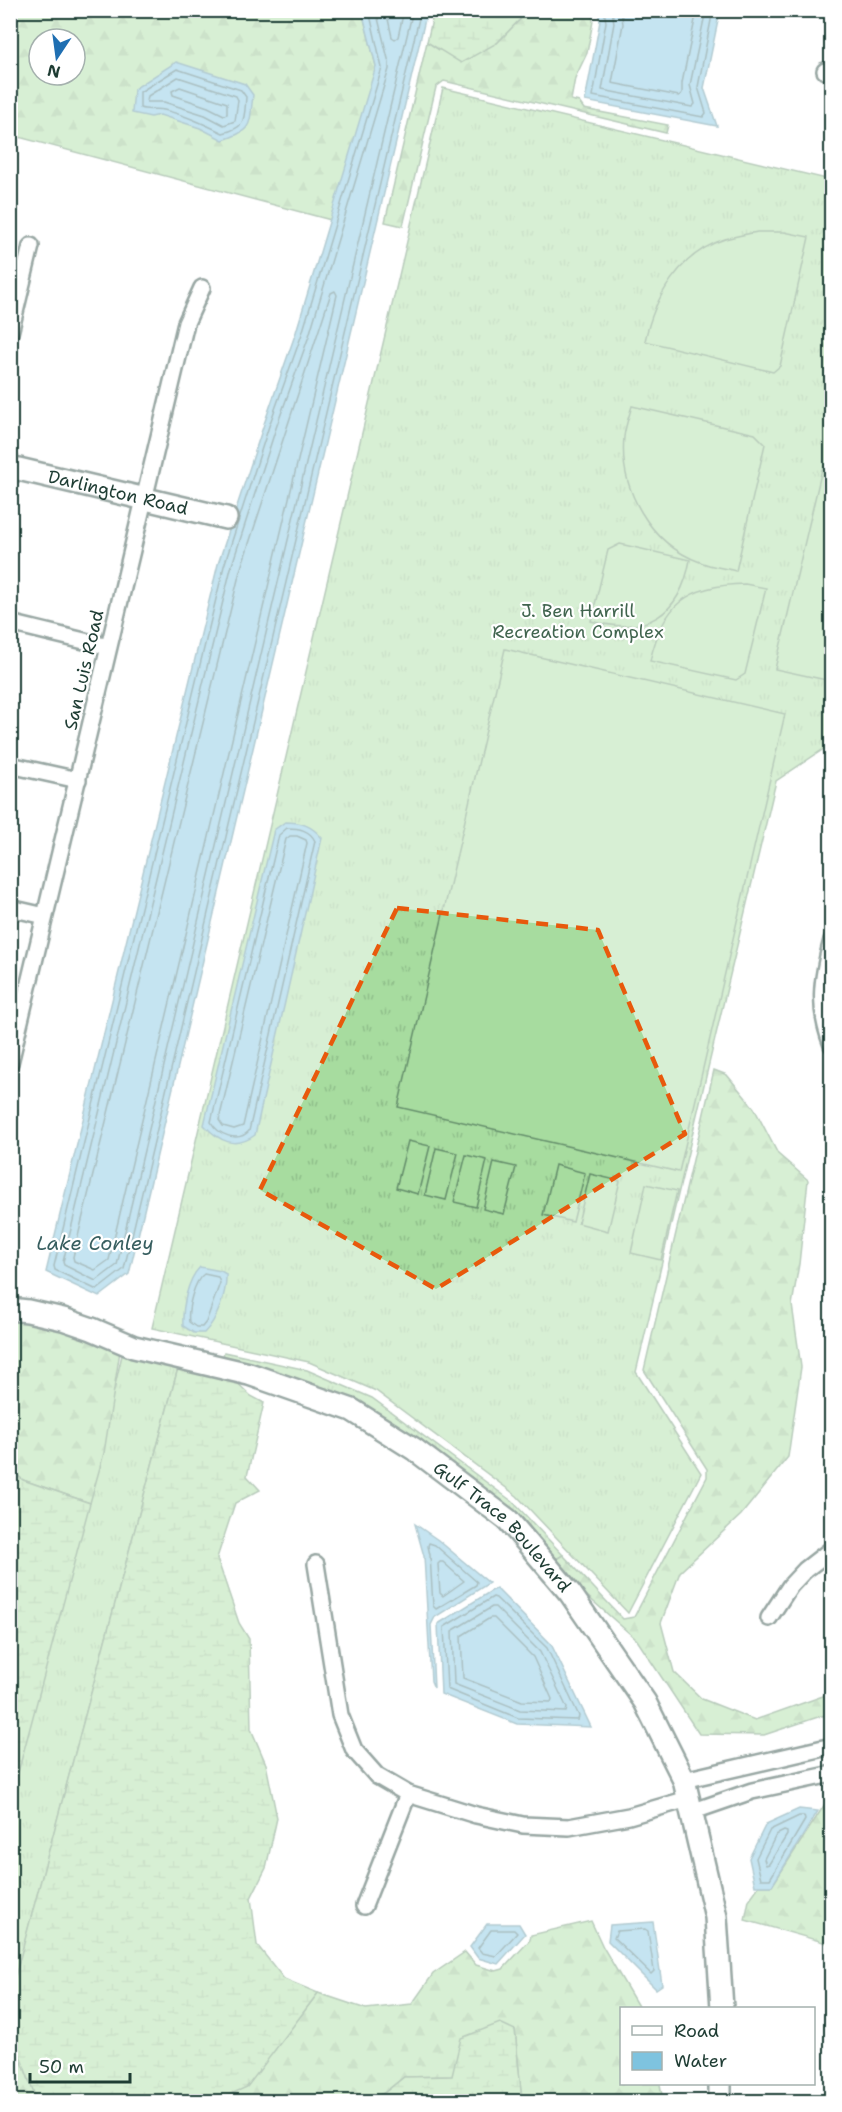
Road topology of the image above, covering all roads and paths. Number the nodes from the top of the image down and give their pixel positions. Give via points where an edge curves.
1 (31, 246) dead end
2 (202, 288) dead end
3 (10, 333) edge
4 (10, 467) edge
5 (145, 500) junction
6 (226, 518) dead end
7 (10, 623) edge
8 (109, 647) junction
9 (10, 765) edge
10 (78, 780) junction
11 (10, 908) edge
12 (45, 916) junction
13 (831, 940) edge
14 (831, 1045) edge
15 (11, 1057) edge
16 (10, 1310) edge
17 (831, 1549) edge
18 (316, 1564) dead end
19 (769, 1618) dead end
20 (831, 1746) edge
21 (831, 1774) edge
22 (408, 1794) junction
23 (688, 1797) junction
24 (364, 1906) dead end
25 (722, 2007) edge
26 (720, 2085) edge
27 (720, 2102) edge

1 - 3 street
2 - 5 street, San Luis Road via 186,323
4 - 5 street, Darlington Road
5 - 6 street, Darlington Road
5 - 8 street, San Luis Road
7 - 8 street
8 - 10 street, San Luis Road
9 - 10 street
10 - 12 street, San Luis Road
11 - 12 street
12 - 15 street, San Luis Road
13 - 14 street via 822,993 823,1019
16 - 23 street, Gulf Trace Boulevard via 63,1319 134,1347 249,1374 352,1410 414,1449 508,1520 570,1593 645,1702
17 - 19 street via 790,1586
18 - 22 street via 340,1715 354,1750 377,1776
20 - 23 street
21 - 23 street via 752,1791
22 - 23 street via 523,1825 569,1827 629,1816
22 - 24 street
23 - 25 street, Gulf Trace Boulevard via 716,1917
26 - 27 street

